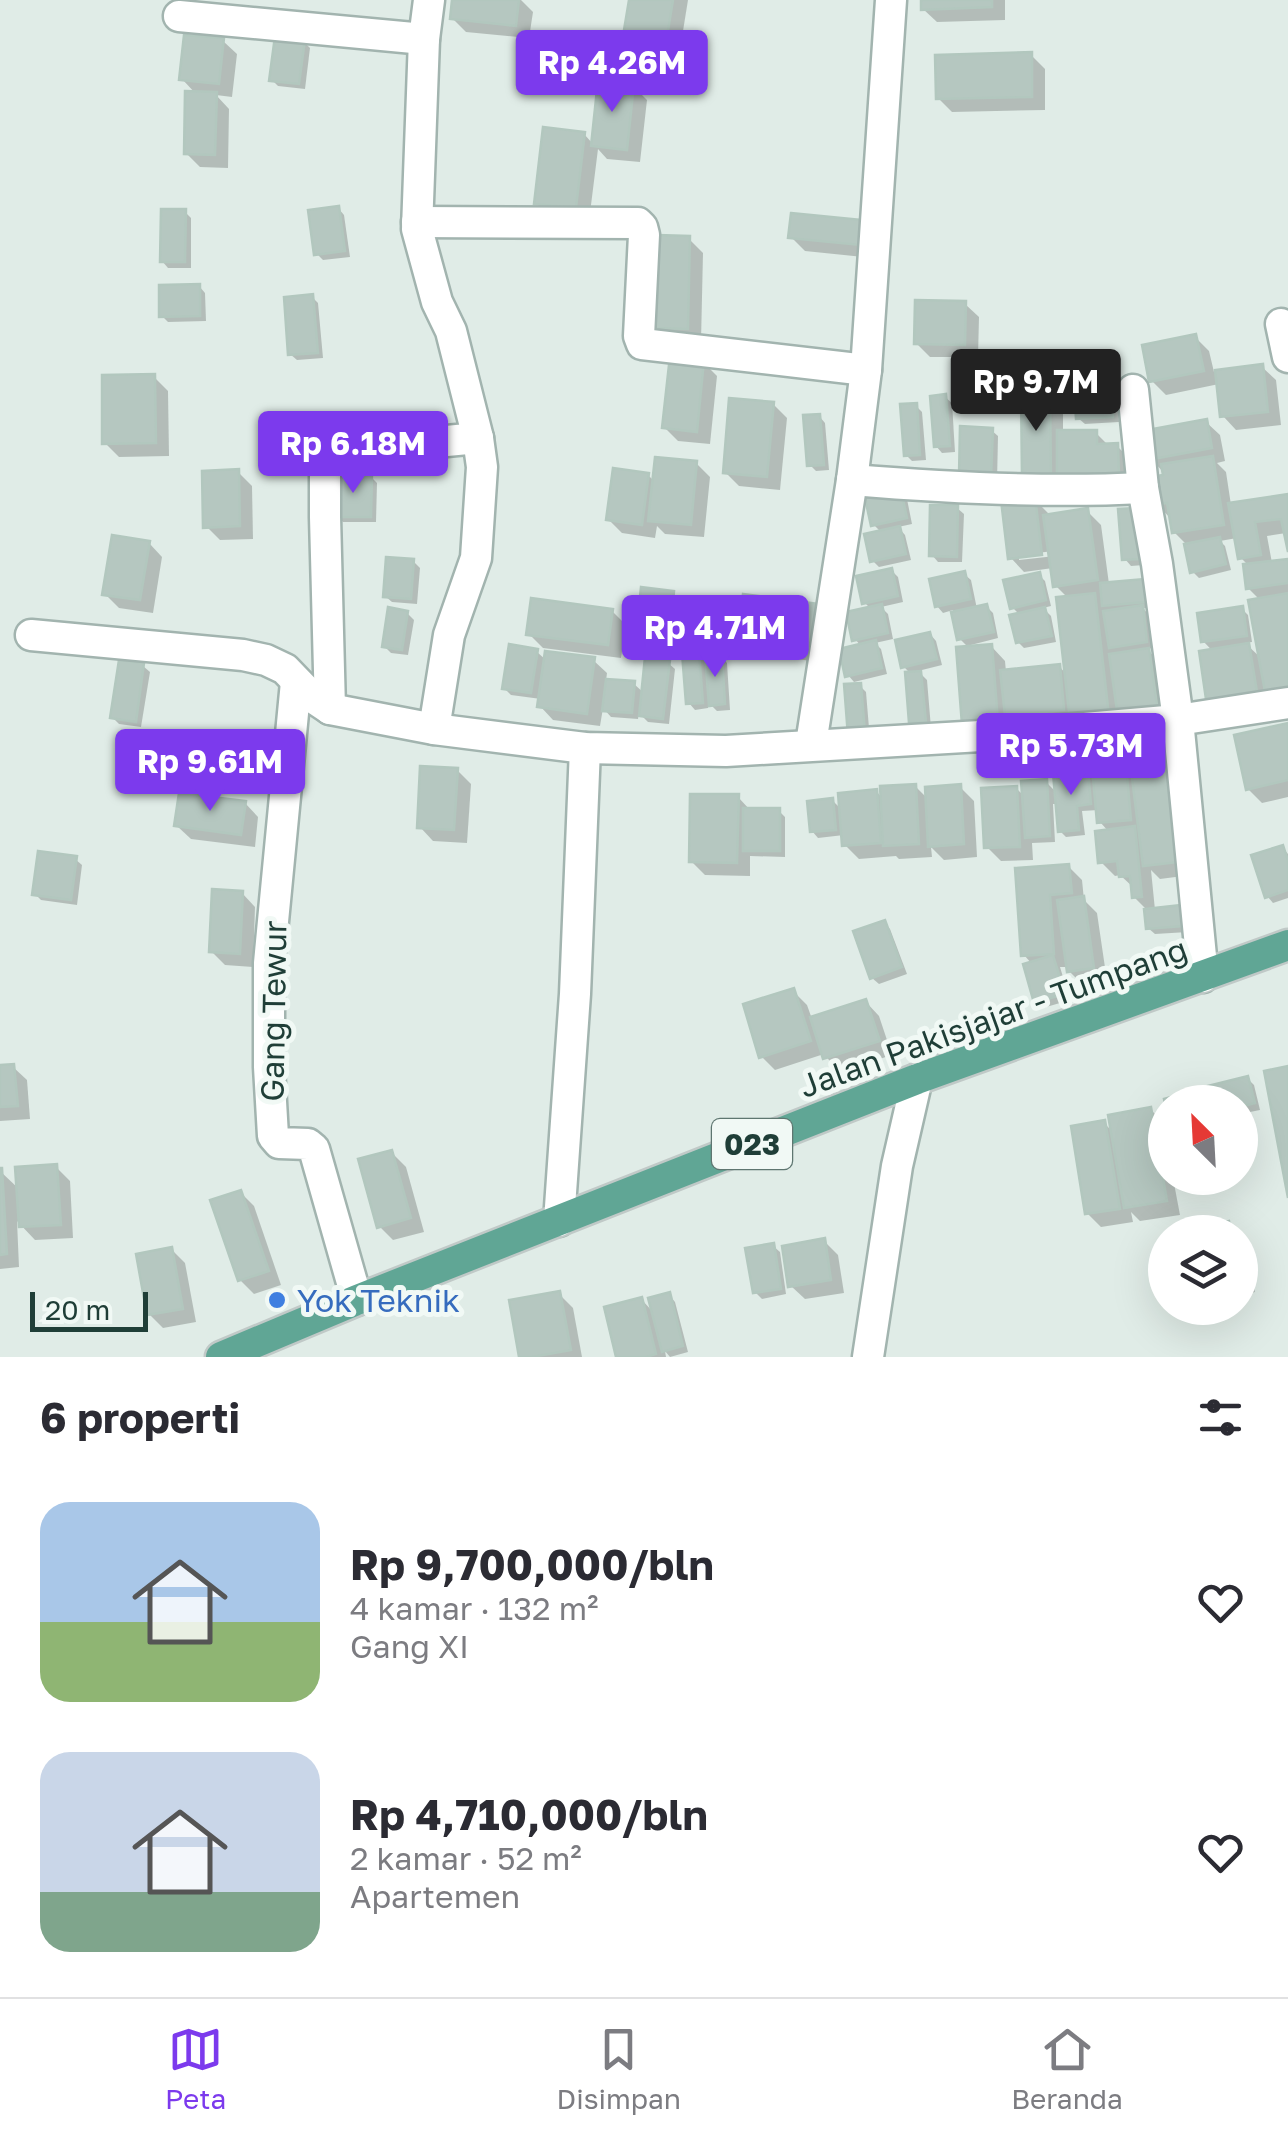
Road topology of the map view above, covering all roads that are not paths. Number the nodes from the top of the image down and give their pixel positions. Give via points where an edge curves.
1 (428, 0) edge
2 (891, 0) edge
3 (179, 16) dead end
4 (424, 40) junction
5 (417, 222) junction
6 (1281, 324) dead end
7 (1288, 357) edge
8 (866, 370) junction
9 (1133, 390) dead end
10 (478, 438) junction
11 (852, 480) junction
12 (1143, 488) junction
13 (31, 635) dead end
14 (296, 682) junction
15 (1288, 703) edge
16 (330, 709) junction
17 (1178, 720) junction
18 (434, 729) junction
19 (811, 744) junction
20 (585, 748) junction
21 (1288, 945) edge
22 (1203, 977) junction
23 (916, 1078) junction
24 (559, 1220) junction
25 (357, 1300) junction
26 (265, 1348) edge
27 (221, 1357) edge
28 (868, 1357) edge

1 - 4 street
2 - 8 street
3 - 4 street
4 - 5 street
5 - 8 street via 638,223 644,235 642,344
5 - 10 street
6 - 7 street
8 - 11 street
9 - 12 street
10 - 16 street via 328,458
10 - 18 street via 476,558 449,635
11 - 12 street via 959,489
11 - 19 street
12 - 17 street
13 - 14 street via 243,655 285,669
14 - 16 street
14 - 25 street, Gang Tewur via 269,963 272,1136 314,1149
15 - 17 street
16 - 18 street
17 - 19 street
17 - 22 street
18 - 20 street
19 - 20 street
20 - 24 street
21 - 22 main road, Jalan Pakisjajar - Tumpang / 023
22 - 23 main road, Jalan Pakisjajar - Tumpang / 023
23 - 24 main road, Jalan Pakisjajar - Tumpang / 023
23 - 28 street
24 - 25 main road, Jalan Pakisjajar - Tumpang / 023
25 - 26 main road, Jalan Pakisjajar - Tumpang / 023
26 - 27 main road, Jalan Pakisjajar - Tumpang / 023

